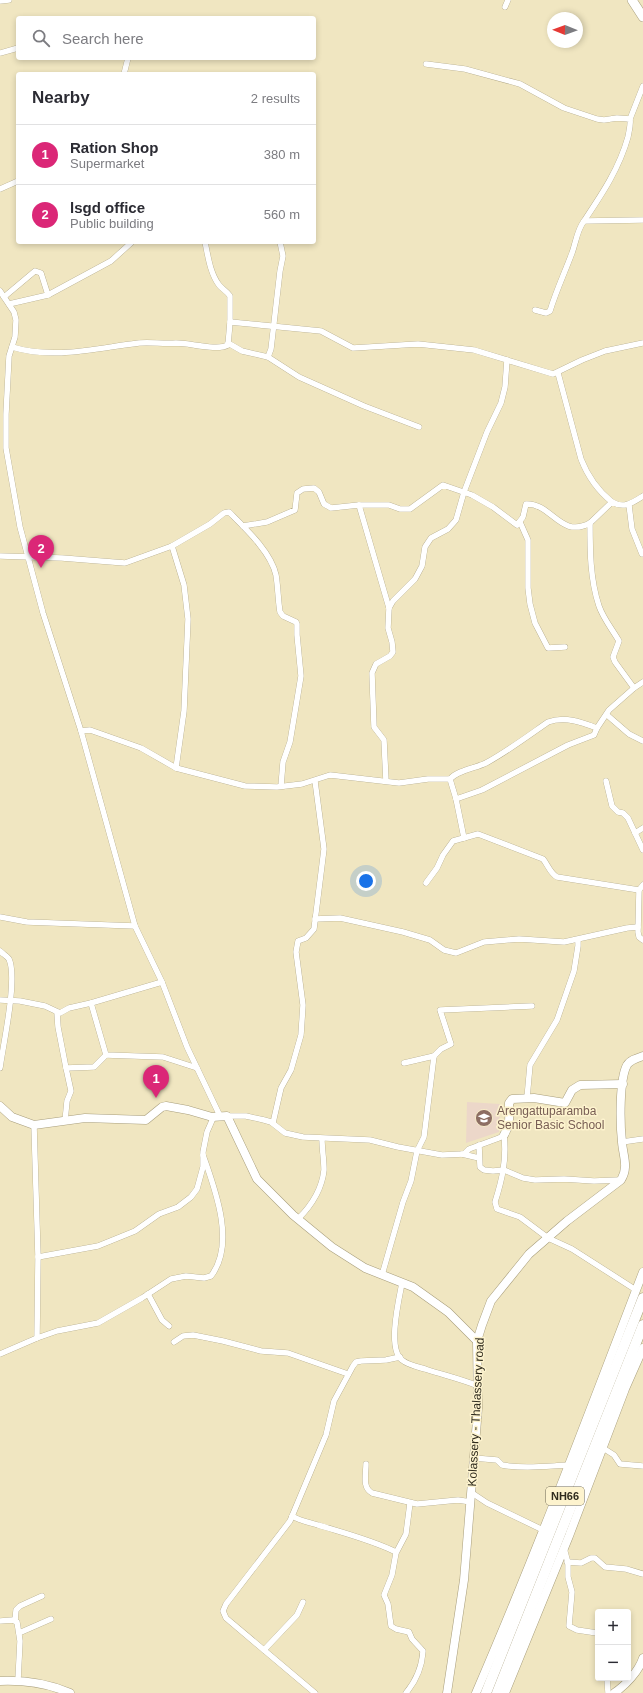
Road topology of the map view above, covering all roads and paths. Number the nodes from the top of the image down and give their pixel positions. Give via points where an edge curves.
1 (9, 0) edge
2 (508, 0) edge
3 (632, 0) edge
4 (0, 1) edge
5 (505, 7) dead end
6 (643, 17) edge
7 (16, 49) edge
8 (0, 53) edge
9 (128, 60) edge
10 (426, 64) dead end
11 (124, 72) edge
12 (643, 86) edge
13 (630, 119) junction
14 (16, 181) edge
15 (0, 190) edge
16 (643, 220) edge
17 (584, 221) junction
18 (130, 244) edge
19 (205, 244) edge
20 (280, 244) edge
21 (2, 294) edge
22 (48, 295) junction
23 (9, 304) junction
24 (535, 310) dead end
25 (230, 322) junction
26 (274, 326) junction
27 (228, 343) junction
28 (643, 343) edge
29 (12, 347) junction
30 (268, 357) junction
31 (507, 360) junction
32 (558, 373) junction
33 (419, 427) dead end
34 (464, 492) junction
35 (643, 496) edge
36 (612, 502) junction
37 (359, 505) junction
38 (629, 505) junction
39 (520, 522) junction
40 (590, 523) junction
41 (243, 526) junction
42 (172, 546) junction
43 (642, 554) dead end
44 (0, 556) edge
45 (28, 557) junction
46 (389, 608) junction
47 (565, 647) dead end
48 (643, 682) edge
49 (634, 688) junction
50 (607, 715) junction
51 (597, 728) junction
52 (81, 731) junction
53 (643, 741) edge
54 (176, 768) junction
55 (450, 779) junction
56 (315, 781) junction
57 (386, 781) junction
58 (606, 781) dead end
59 (282, 786) junction
60 (456, 799) junction
61 (643, 828) edge
62 (635, 834) junction
63 (464, 838) junction
64 (643, 850) edge
65 (426, 883) dead end
66 (641, 888) edge
67 (0, 917) edge
68 (315, 919) junction
69 (135, 926) junction
70 (638, 927) junction
71 (578, 940) junction
72 (643, 940) edge
73 (0, 951) edge
74 (162, 982) junction
75 (0, 1000) edge
76 (10, 1002) junction
77 (91, 1003) junction
78 (532, 1006) dead end
79 (57, 1012) junction
80 (106, 1055) junction
81 (434, 1056) junction
82 (643, 1056) edge
83 (404, 1063) dead end
84 (0, 1068) edge
85 (66, 1068) junction
86 (197, 1068) junction
87 (623, 1084) junction
88 (527, 1098) junction
89 (0, 1106) edge
90 (220, 1116) junction
91 (66, 1121) junction
92 (273, 1123) junction
93 (34, 1125) junction
94 (504, 1135) junction
95 (322, 1139) junction
96 (643, 1139) edge
97 (622, 1142) junction
98 (479, 1145) junction
99 (416, 1151) junction
100 (462, 1154) junction
101 (203, 1155) junction
102 (479, 1158) junction
103 (504, 1170) junction
104 (621, 1180) junction
105 (298, 1219) junction
106 (548, 1238) junction
107 (38, 1257) junction
108 (643, 1272) edge
109 (382, 1275) junction
110 (402, 1283) junction
111 (636, 1290) junction
112 (148, 1294) junction
113 (643, 1298) edge
114 (643, 1325) edge
115 (169, 1326) dead end
116 (37, 1338) junction
117 (477, 1341) junction
118 (174, 1342) dead end
119 (643, 1348) edge
120 (0, 1354) edge
121 (400, 1357) junction
122 (640, 1360) edge
123 (348, 1374) junction
124 (478, 1386) junction
125 (603, 1448) junction
126 (474, 1458) junction
127 (366, 1464) dead end
128 (570, 1465) junction
129 (643, 1466) edge
130 (472, 1493) junction
131 (471, 1502) junction
132 (410, 1503) junction
133 (292, 1516) junction
134 (543, 1530) junction
135 (564, 1548) junction
136 (396, 1552) junction
137 (568, 1562) junction
138 (643, 1574) edge
139 (42, 1596) dead end
140 (303, 1602) dead end
141 (51, 1619) dead end
142 (0, 1621) edge
143 (15, 1621) junction
144 (19, 1632) junction
145 (595, 1633) edge
146 (264, 1650) junction
147 (643, 1658) edge
148 (18, 1680) junction
149 (0, 1681) edge
150 (607, 1681) edge
151 (618, 1692) edge
152 (70, 1693) edge
153 (315, 1693) edge
154 (406, 1693) edge
155 (447, 1693) edge
156 (476, 1693) edge
157 (486, 1693) edge
158 (497, 1693) edge
159 (505, 1693) edge
160 (608, 1693) edge

1 - 4 street
2 - 5 street
3 - 6 main road
7 - 8 street
9 - 11 street
10 - 13 street via 465,69 520,84 564,108 597,119
12 - 13 street
13 - 17 street via 629,132 620,161
14 - 15 street
16 - 17 street
17 - 24 street via 580,225 550,311 546,313
18 - 22 street via 111,261
19 - 25 street via 212,273 230,296
20 - 26 street via 283,256
21 - 22 street via 35,271 41,273
21 - 23 street
22 - 23 street
23 - 29 street via 16,320
25 - 26 street
25 - 27 street
26 - 30 street
26 - 31 street via 322,331 353,348 418,344 474,350
27 - 29 street via 218,348 189,343 142,343 56,353
27 - 30 street via 242,351
28 - 32 street via 582,360
29 - 45 street via 9,356 6,448
30 - 33 street via 299,377
31 - 32 street
31 - 34 street via 501,403
32 - 36 street via 585,471 599,491
34 - 37 street via 443,484 410,509 389,505
34 - 39 street via 493,506 516,525
34 - 46 street via 456,520 448,529 431,538 425,547 422,566 415,579
35 - 38 street
36 - 38 street
36 - 40 street
37 - 41 street via 330,508 324,504 319,492 309,488 297,493 295,510 267,522
37 - 46 street
38 - 43 street via 632,529
39 - 40 street via 526,504 531,504 572,528
39 - 47 street via 528,540 528,588 535,623 548,648
40 - 49 street via 595,592 599,607 619,641 613,652 615,662
41 - 42 street via 229,512 224,513
41 - 59 street via 254,537 276,573 280,612 297,624 301,676 290,742 283,762
42 - 45 street via 125,563
42 - 54 street via 184,585 188,619 184,711
44 - 45 street
45 - 52 street
46 - 57 street via 388,628 393,652 376,664 372,673 374,727 384,740
48 - 49 street
49 - 50 street
50 - 51 street
50 - 53 street via 629,734
51 - 55 street via 577,720 548,722 488,762
51 - 60 street via 594,736 568,744 482,790
52 - 54 street via 90,730 141,748
52 - 69 street
54 - 59 street via 245,786
55 - 57 street via 399,783
55 - 60 street
56 - 57 street via 330,775
56 - 59 street
56 - 68 street via 324,849
58 - 62 street via 612,806 628,818
60 - 63 street
61 - 62 street
62 - 64 street
63 - 65 street via 453,841
63 - 66 street via 478,834 543,859 557,877
66 - 70 street
67 - 69 street via 27,922
68 - 71 street via 340,918 403,932 430,940 444,950 456,953 484,942 519,939 564,942
68 - 92 street via 314,929 306,938 298,941 296,952 302,999 301,1035 292,1070 281,1088
69 - 74 street
70 - 71 street
70 - 72 street via 638,937
71 - 88 street via 574,971 557,1020 530,1065
73 - 76 street via 9,958 11,968
74 - 77 street
74 - 86 street
75 - 76 street
76 - 79 street via 45,1006
76 - 84 street
77 - 79 street
77 - 80 street
78 - 81 street via 440,1010 451,1044
79 - 85 street
80 - 85 street via 94,1067
80 - 86 street via 163,1057
81 - 83 street
81 - 99 street via 424,1137
82 - 87 main road via 632,1060 627,1066
85 - 91 street via 71,1091 67,1101
86 - 90 street
87 - 88 main road via 580,1085 572,1090 565,1103
87 - 97 main road via 620,1115
88 - 94 main road via 512,1099 509,1103 510,1119
89 - 93 main road via 12,1118
90 - 91 main road via 166,1106 146,1120 84,1118
90 - 92 street via 255,1117
90 - 101 street via 207,1132
90 - 105 main road via 257,1179
91 - 93 main road
92 - 95 street via 285,1133
93 - 107 street
94 - 98 street
94 - 103 street
95 - 99 street via 370,1140
95 - 105 street via 324,1171 320,1185 310,1207
96 - 97 street
97 - 104 main road via 626,1173
98 - 100 street
98 - 102 street
99 - 100 street via 442,1155
99 - 109 street via 411,1181
100 - 102 street
101 - 107 street via 197,1189 178,1207 159,1214 135,1231 98,1246
101 - 112 street via 221,1214 221,1253 217,1269 212,1276 204,1278 186,1276 171,1279
102 - 103 street via 480,1167 484,1170
103 - 104 street via 534,1180
103 - 106 street via 495,1202 497,1209 520,1217
104 - 106 main road, Kolassery - Thalassery road
105 - 109 main road via 332,1247 365,1268
106 - 111 street via 572,1249
106 - 117 main road, Kolassery - Thalassery road via 529,1254 491,1301
107 - 116 street
108 - 111 main road
109 - 110 main road
110 - 117 main road via 413,1287 448,1312
110 - 121 street via 395,1322
111 - 128 main road via 582,1427
112 - 115 street via 162,1320
112 - 116 street via 98,1323 57,1331
113 - 157 highway, NH66
114 - 158 highway, NH66
116 - 120 street
117 - 124 main road, Kolassery - Thalassery road
118 - 123 street via 183,1336 193,1335 215,1339 261,1351 288,1353
119 - 122 main road
121 - 123 street via 356,1362
121 - 124 street via 416,1366
122 - 125 main road
123 - 133 street via 334,1402 326,1435
124 - 126 main road, Kolassery - Thalassery road
125 - 129 street via 614,1455 620,1464
125 - 135 main road
126 - 128 street via 498,1460 502,1465 523,1467
126 - 130 main road, Kolassery - Thalassery road
127 - 132 street via 365,1485 368,1490
128 - 134 main road
130 - 131 main road, Kolassery - Thalassery road
130 - 134 street via 486,1503
131 - 132 street via 458,1500 427,1504
131 - 155 main road, Kolassery - Thalassery road via 464,1580
132 - 136 street via 406,1534
133 - 136 street
133 - 146 street via 223,1611 226,1618
134 - 156 main road
135 - 137 street
135 - 159 main road
136 - 154 street via 392,1575 384,1595 388,1604 389,1619 391,1626 409,1632 423,1651 418,1673
137 - 138 street via 582,1562 595,1558 605,1567
137 - 145 street via 568,1578 572,1592 569,1626
139 - 143 street via 20,1606 16,1610
140 - 146 street via 297,1615
141 - 144 street
142 - 143 street
143 - 144 street
144 - 148 street
146 - 153 street
147 - 151 main road via 641,1665
148 - 149 main road
148 - 152 main road via 53,1686
150 - 160 street

